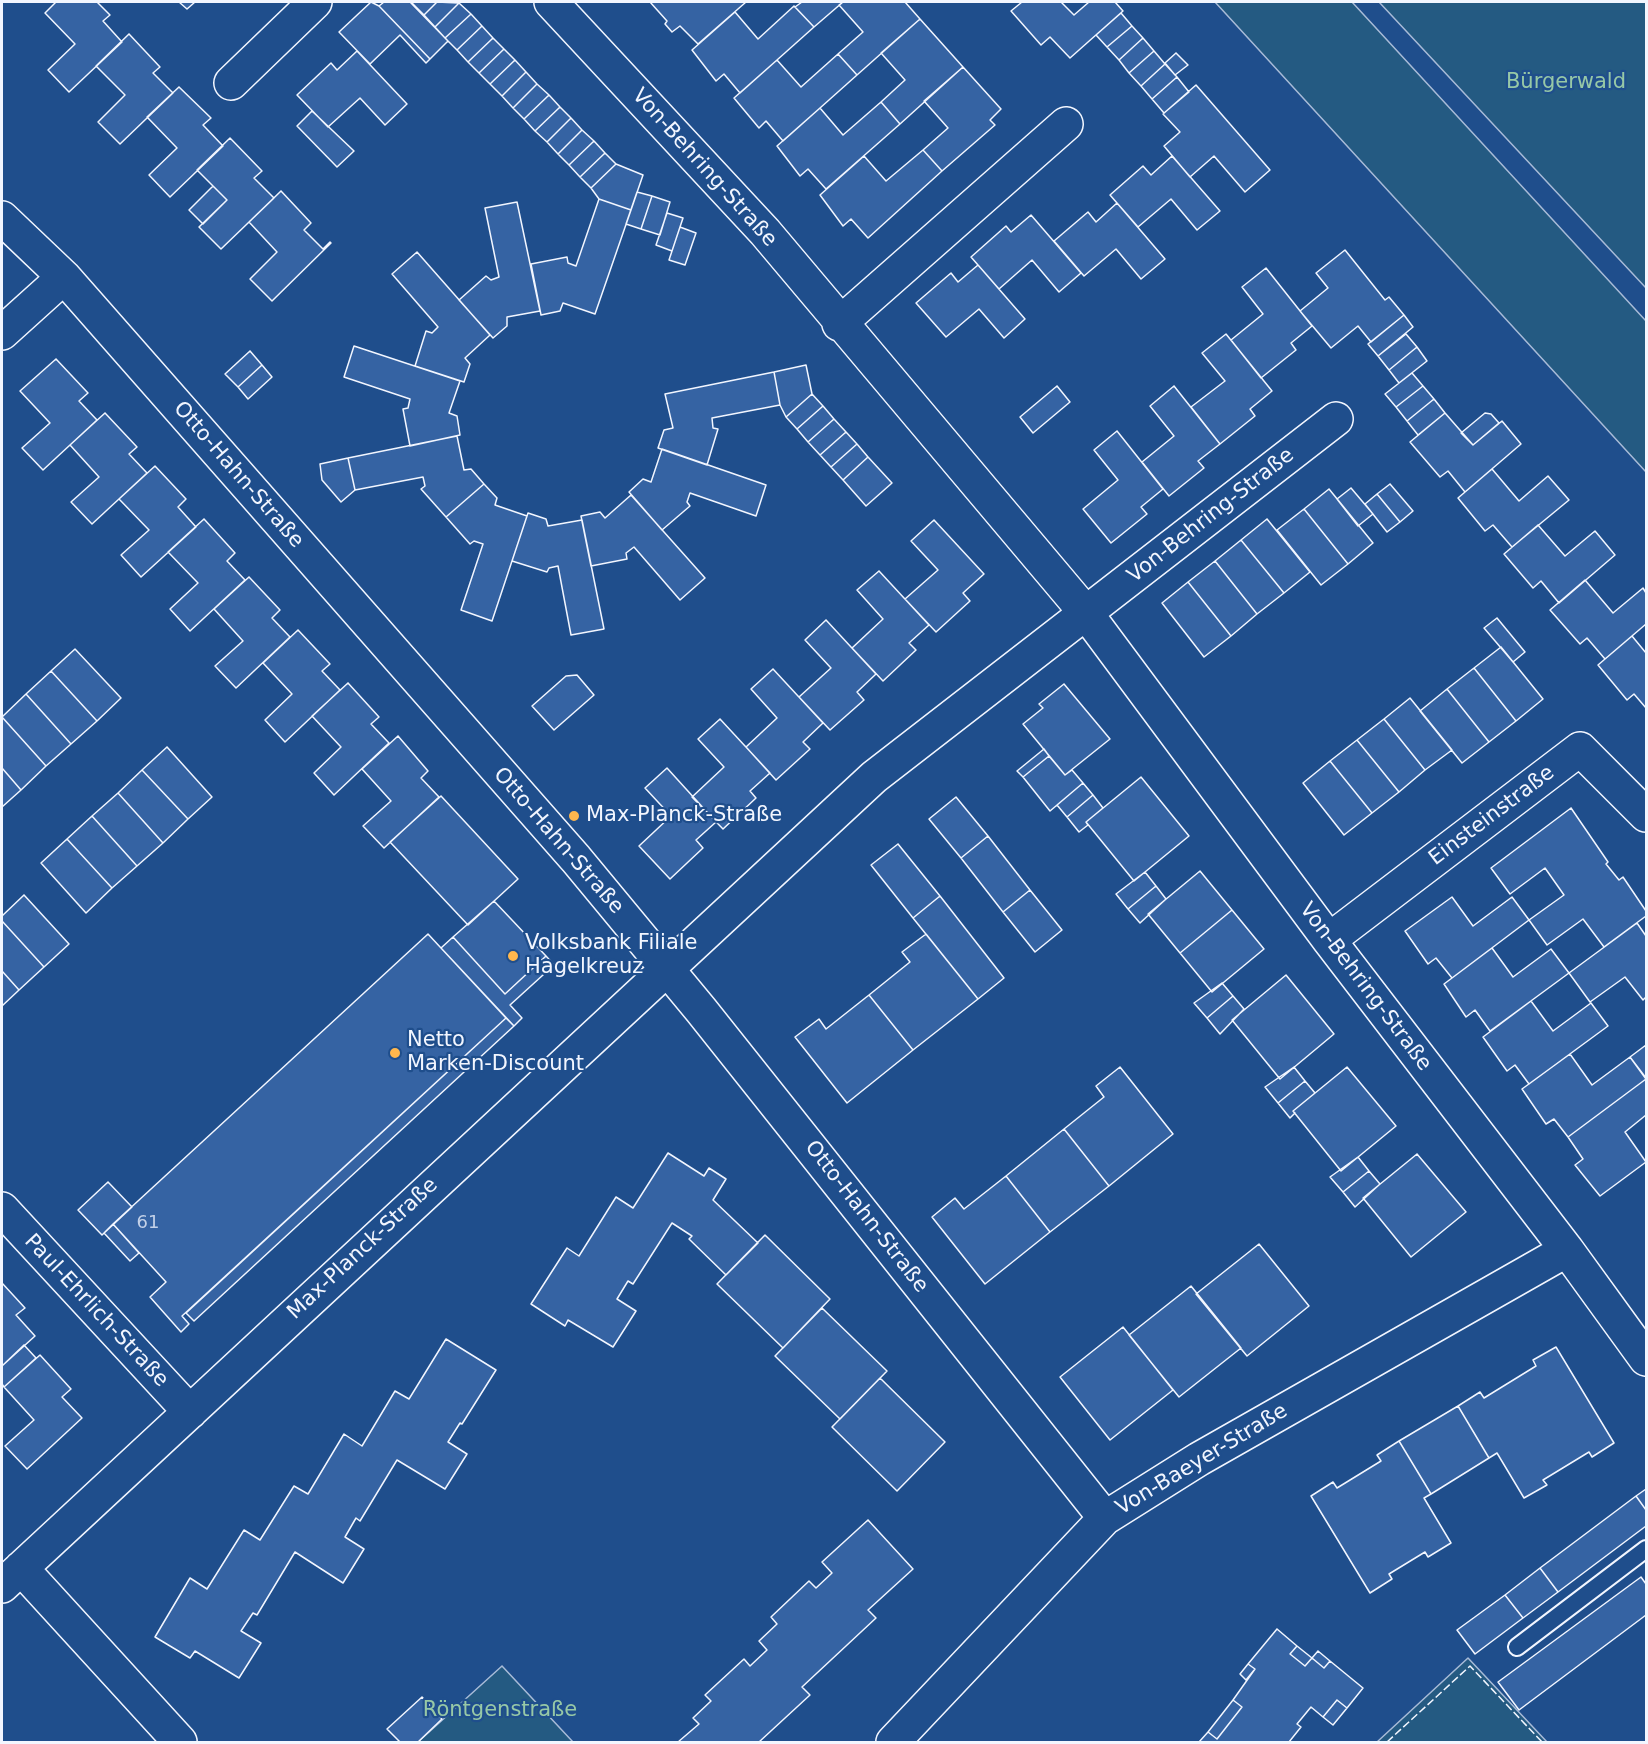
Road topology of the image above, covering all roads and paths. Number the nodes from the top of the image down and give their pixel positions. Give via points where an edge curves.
1 (315, 2) edge
2 (566, 6) edge
3 (231, 83) dead end
4 (1066, 124) dead end
5 (2, 218) edge
6 (64, 277) junction
7 (839, 324) junction
8 (2, 333) edge
9 (1336, 418) dead end
10 (1086, 613) junction
11 (1647, 815) edge
12 (1329, 940) junction
13 (666, 969) junction
14 (2, 1209) edge
15 (1567, 1250) junction
16 (1647, 1359) edge
17 (189, 1412) junction
18 (1105, 1518) junction
19 (1647, 1549) edge
20 (11, 1577) edge
21 (1517, 1647) dead end
22 (180, 1743) edge
23 (893, 1743) edge

1 - 3 street
2 - 7 street, Von-Behring-Straße via 765,232
4 - 7 street
5 - 6 street, Otto-Hahn-Straße
6 - 8 street
6 - 13 street, Otto-Hahn-Straße via 576,859
7 - 10 street, Von-Behring-Straße
9 - 10 street, Von-Behring-Straße
10 - 12 street, Von-Behring-Straße
10 - 13 street, Max-Planck-Straße via 874,777
11 - 12 street, Einsteinstraße via 1580,749
12 - 15 street, Von-Behring-Straße
13 - 17 street, Max-Planck-Straße
13 - 18 street, Otto-Hahn-Straße
14 - 17 street, Paul-Ehrlich-Straße
15 - 16 street, Von-Behring-Straße
15 - 18 street, Von-Baeyer-Straße via 1199,1459
17 - 20 street, Max-Planck-Straße
18 - 23 street, Von-Baeyer-Straße
19 - 21 lane
20 - 22 street

